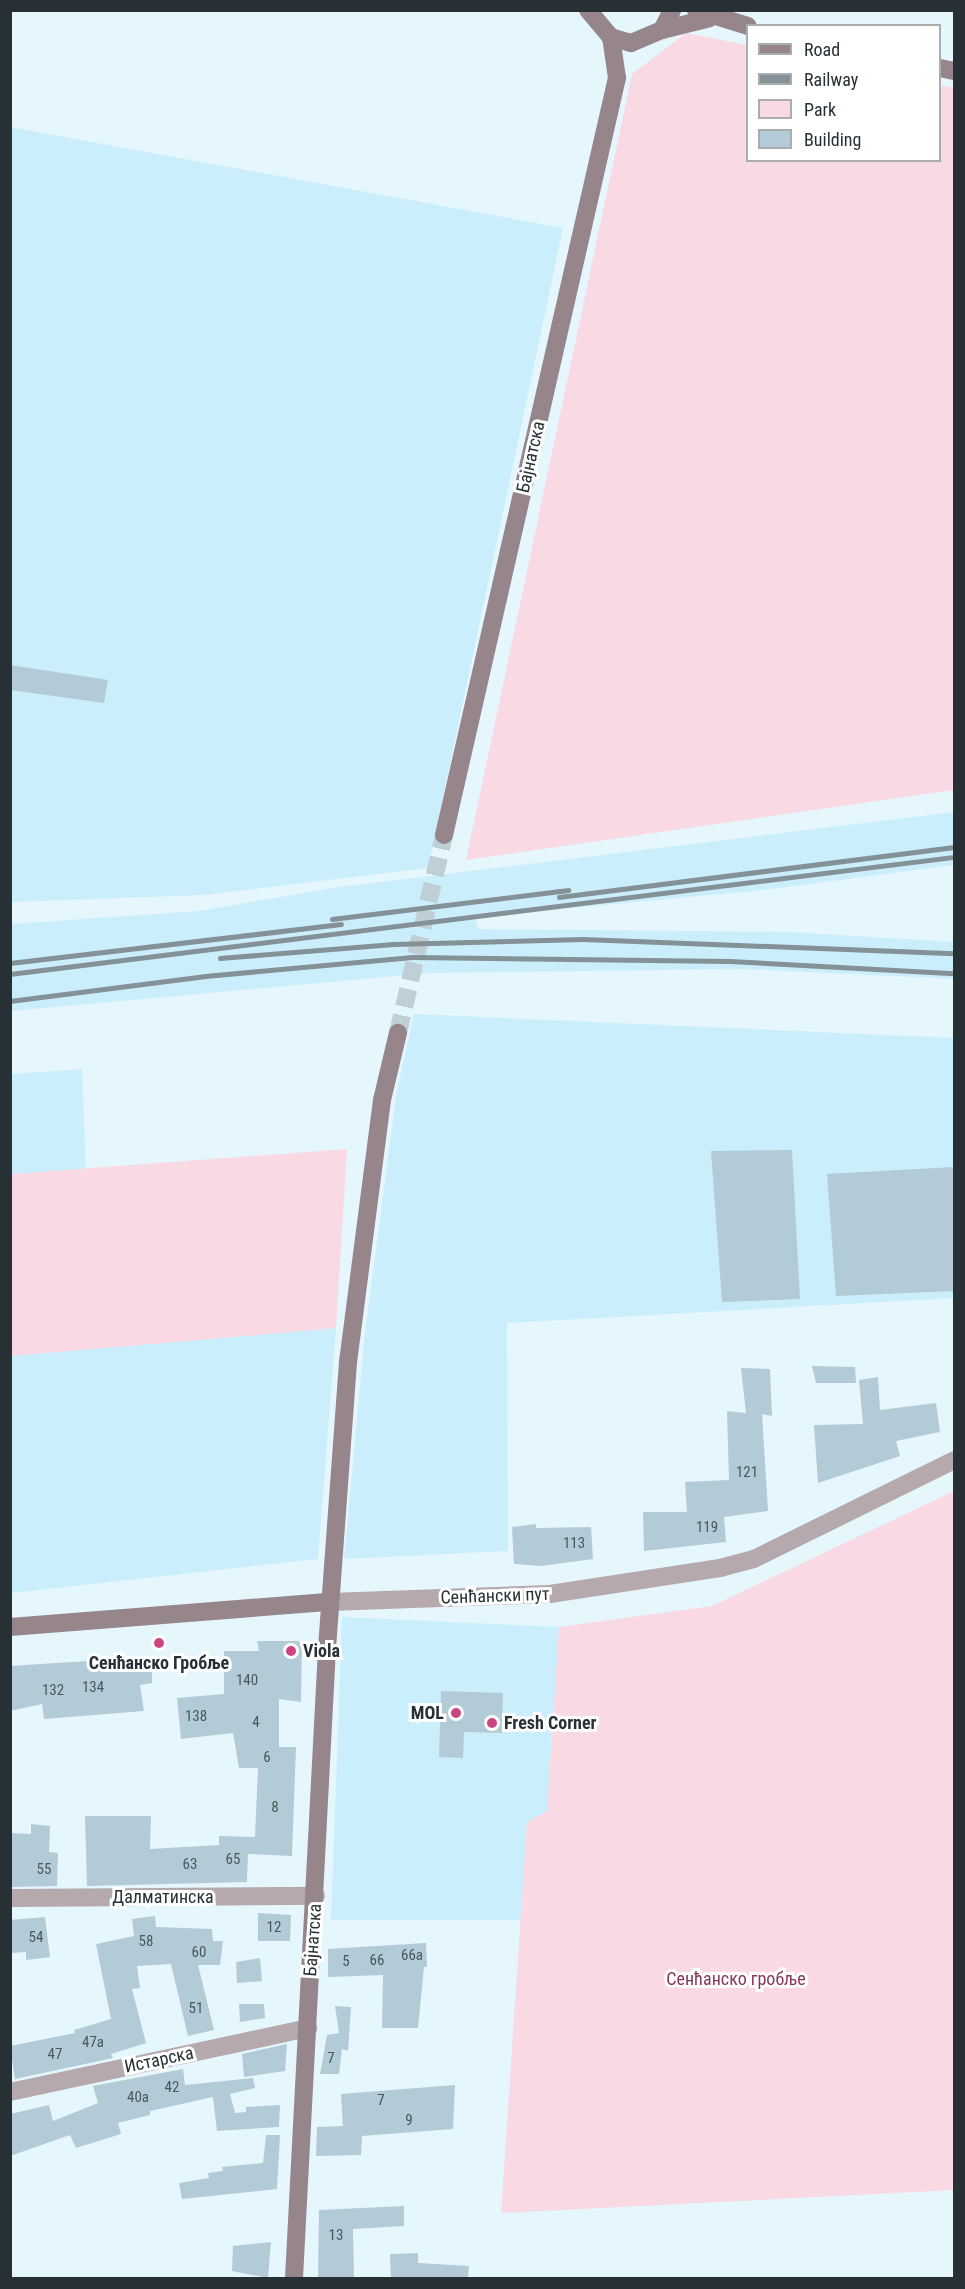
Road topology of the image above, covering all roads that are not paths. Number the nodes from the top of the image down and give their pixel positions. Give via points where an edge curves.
1 (672, 10) edge
2 (592, 12) edge
3 (703, 14) edge
4 (746, 26) edge
5 (656, 35) junction
6 (611, 37) junction
7 (617, 78) junction
8 (444, 835) tunnel mouth
9 (398, 1033) tunnel mouth
10 (954, 1460) edge
11 (330, 1602) junction
12 (10, 1626) edge
13 (316, 1896) junction
14 (10, 1899) edge
15 (308, 2028) junction
16 (10, 2092) edge
17 (294, 2278) edge

1 - 5 main road
2 - 6 main road
3 - 4 main road
3 - 5 main road
5 - 6 main road via 631,43
5 - 7 main road via 630,57
6 - 7 main road
7 - 8 main road, Бајнатска
9 - 11 main road, Бајнатска via 380,1112 350,1339
10 - 11 street, Сенћански пут via 754,1559 720,1568 550,1594
11 - 12 main road, Сенћански пут
11 - 13 main road, Бајнатска
13 - 14 street, Далматинска
13 - 15 main road, Бајнатска
15 - 16 street, Истарска
15 - 17 main road, Бајнатска

